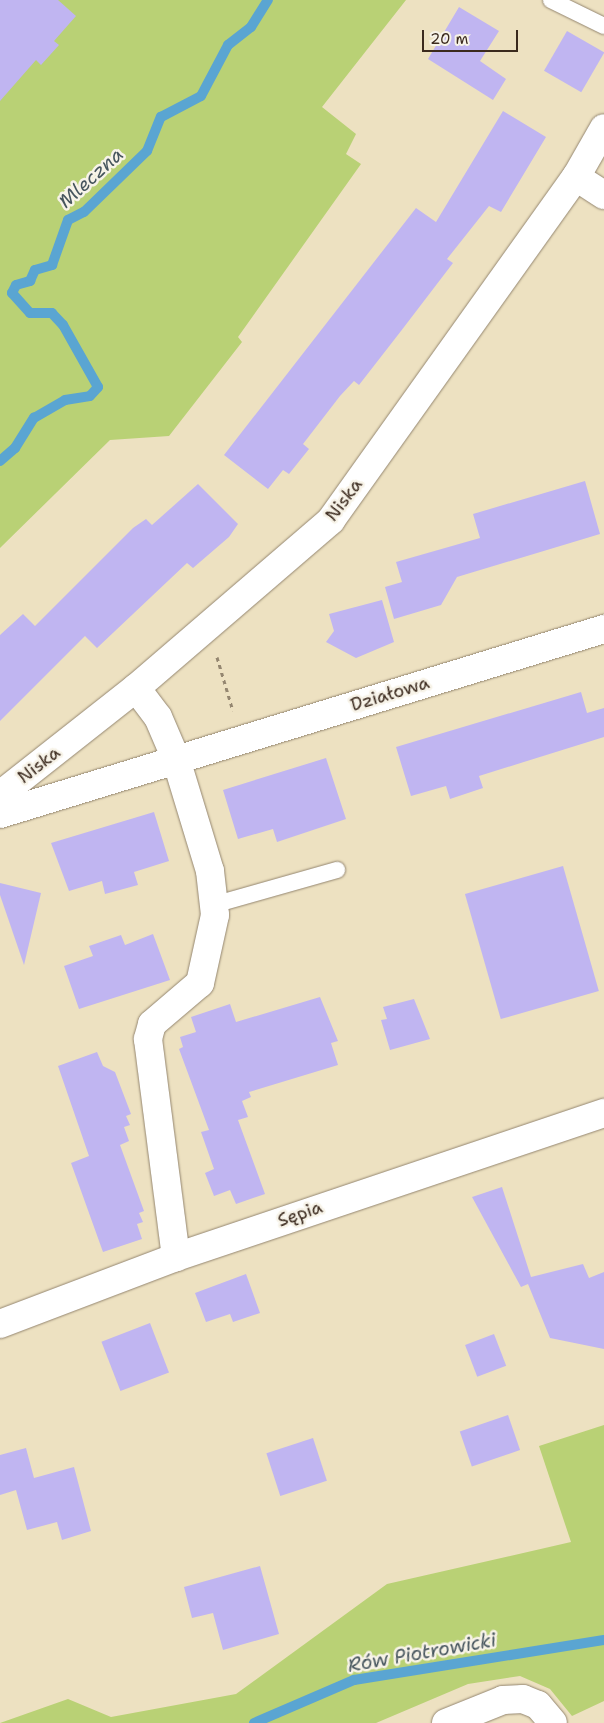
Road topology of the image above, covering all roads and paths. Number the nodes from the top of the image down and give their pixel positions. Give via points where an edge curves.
1 (551, 0) edge
2 (604, 26) edge
3 (604, 128) edge
4 (576, 177) junction
5 (604, 194) edge
6 (604, 629) edge
7 (136, 688) junction
8 (176, 759) junction
9 (0, 795) edge
10 (0, 814) edge
11 (337, 870) dead end
12 (213, 905) junction
13 (604, 1113) edge
14 (176, 1257) junction
15 (0, 1324) edge
16 (446, 1723) edge
17 (553, 1723) edge

1 - 2 lane
3 - 4 street, Niska
4 - 5 street
4 - 7 street, Niska via 331,520
6 - 8 street, Działowa
7 - 8 street via 158,717
7 - 9 street, Niska
8 - 10 street, Działowa
8 - 12 street via 210,871
11 - 12 lane
12 - 14 street via 200,983 152,1024 148,1039
13 - 14 street, Sępia
14 - 15 street, Sępia
16 - 17 street via 503,1700 524,1699 538,1705

